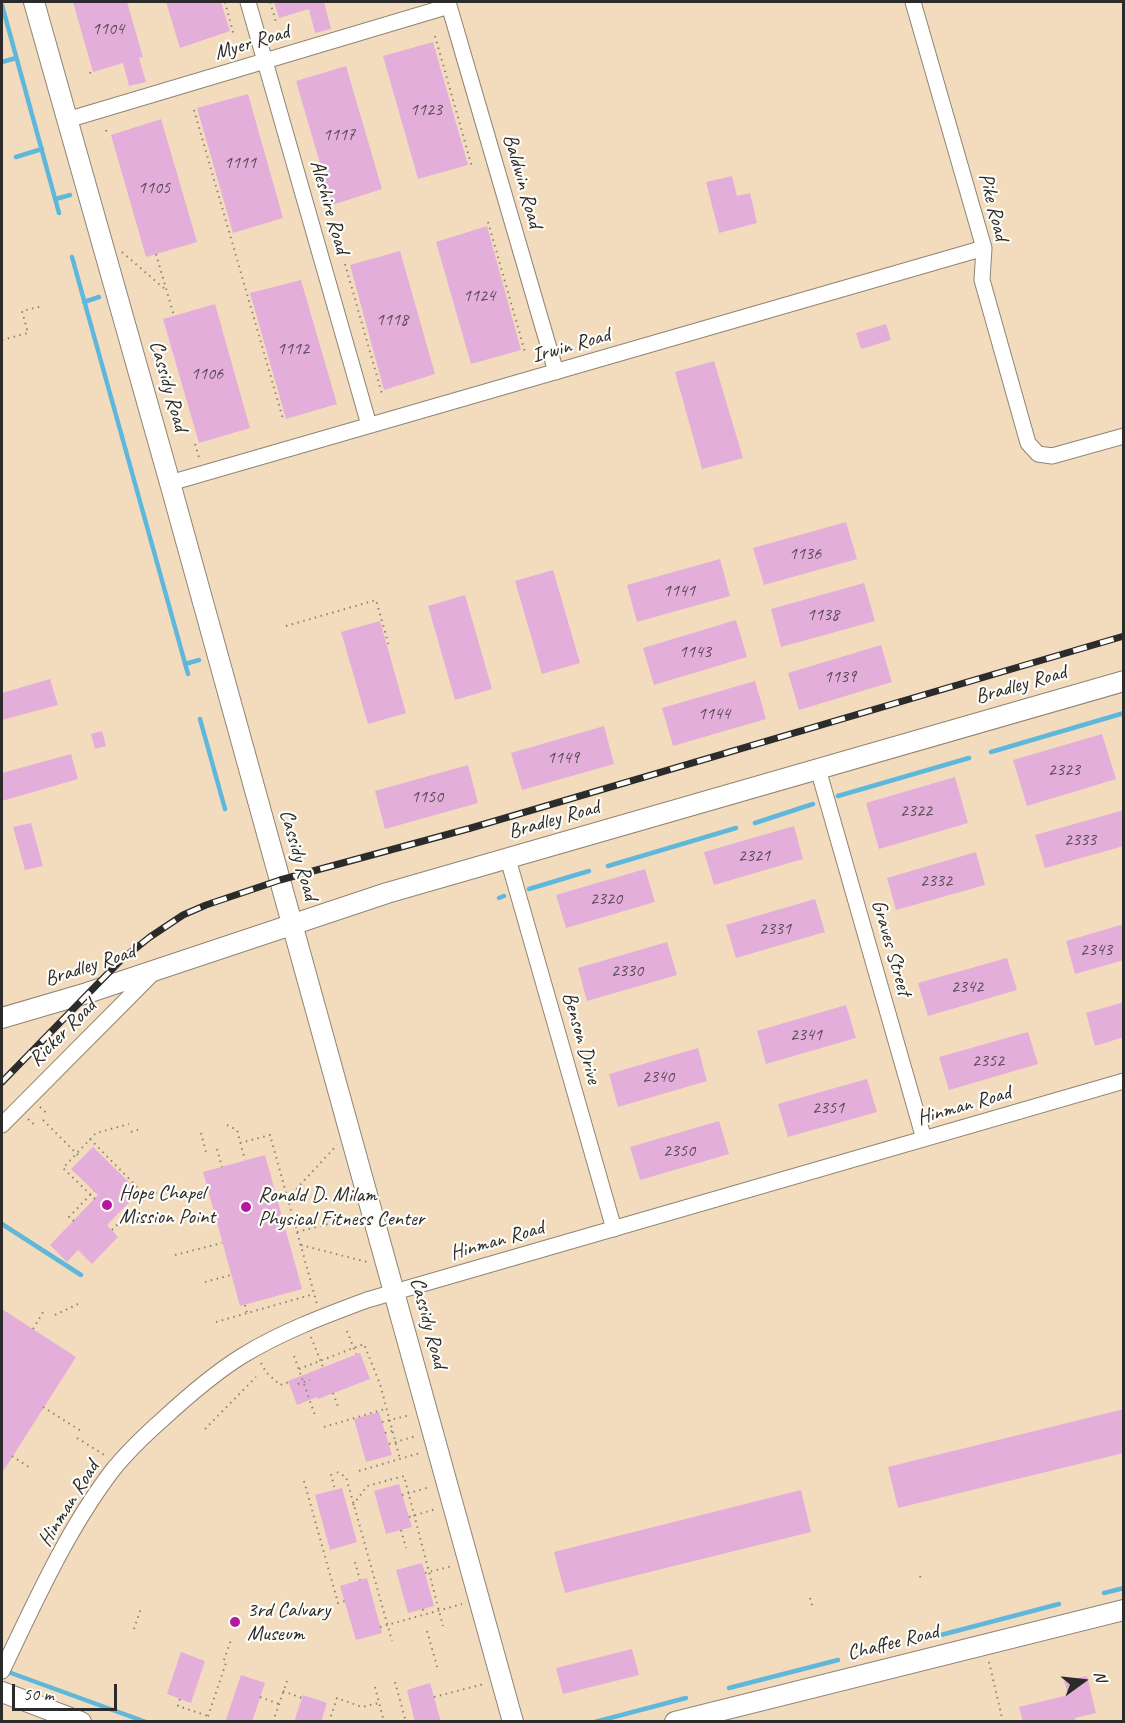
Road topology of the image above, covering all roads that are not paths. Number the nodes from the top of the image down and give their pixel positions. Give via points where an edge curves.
1 (34, 2) edge
2 (248, 2) edge
3 (913, 2) edge
4 (449, 4) edge
5 (265, 61) junction
6 (67, 120) junction
7 (984, 248) junction
8 (556, 372) junction
9 (369, 425) junction
10 (1124, 436) edge
11 (170, 483) junction
12 (1124, 681) edge
13 (818, 769) junction
14 (508, 859) junction
15 (292, 925) junction
16 (155, 970) junction
17 (2, 1018) edge
18 (1124, 1081) edge
19 (2, 1125) edge
20 (924, 1139) junction
21 (614, 1229) junction
22 (395, 1293) junction
23 (1124, 1610) edge
24 (2, 1671) edge
25 (2, 1692) edge
26 (81, 1722) edge
27 (513, 1722) edge
28 (675, 1722) edge

1 - 6 street, Cassidy Road
2 - 5 street, Aleshire Road
3 - 7 street, Pike Road
4 - 5 street, Myer Road
4 - 8 street, Baldwin Road
5 - 6 street, Myer Road
5 - 9 street, Aleshire Road
6 - 11 street, Cassidy Road
7 - 8 street, Irwin Road
7 - 10 street, Pike Road via 982,280 1033,450 1052,456
8 - 9 street, Irwin Road
9 - 11 street, Irwin Road
11 - 15 street, Cassidy Road
12 - 13 street, Bradley Road
13 - 14 street, Bradley Road
13 - 20 street, Graves Street
14 - 15 street, Bradley Road
14 - 21 street, Benson Drive
15 - 16 street, Bradley Road
15 - 22 street, Cassidy Road
16 - 17 street, Bradley Road
16 - 19 street, Ricker Road
18 - 20 street, Hinman Road
20 - 21 street, Hinman Road
21 - 22 street, Hinman Road
22 - 24 street, Hinman Road via 305,1323 242,1356 145,1436 118,1465 81,1517
22 - 27 street, Cassidy Road
23 - 28 street, Chaffee Road
25 - 26 street

